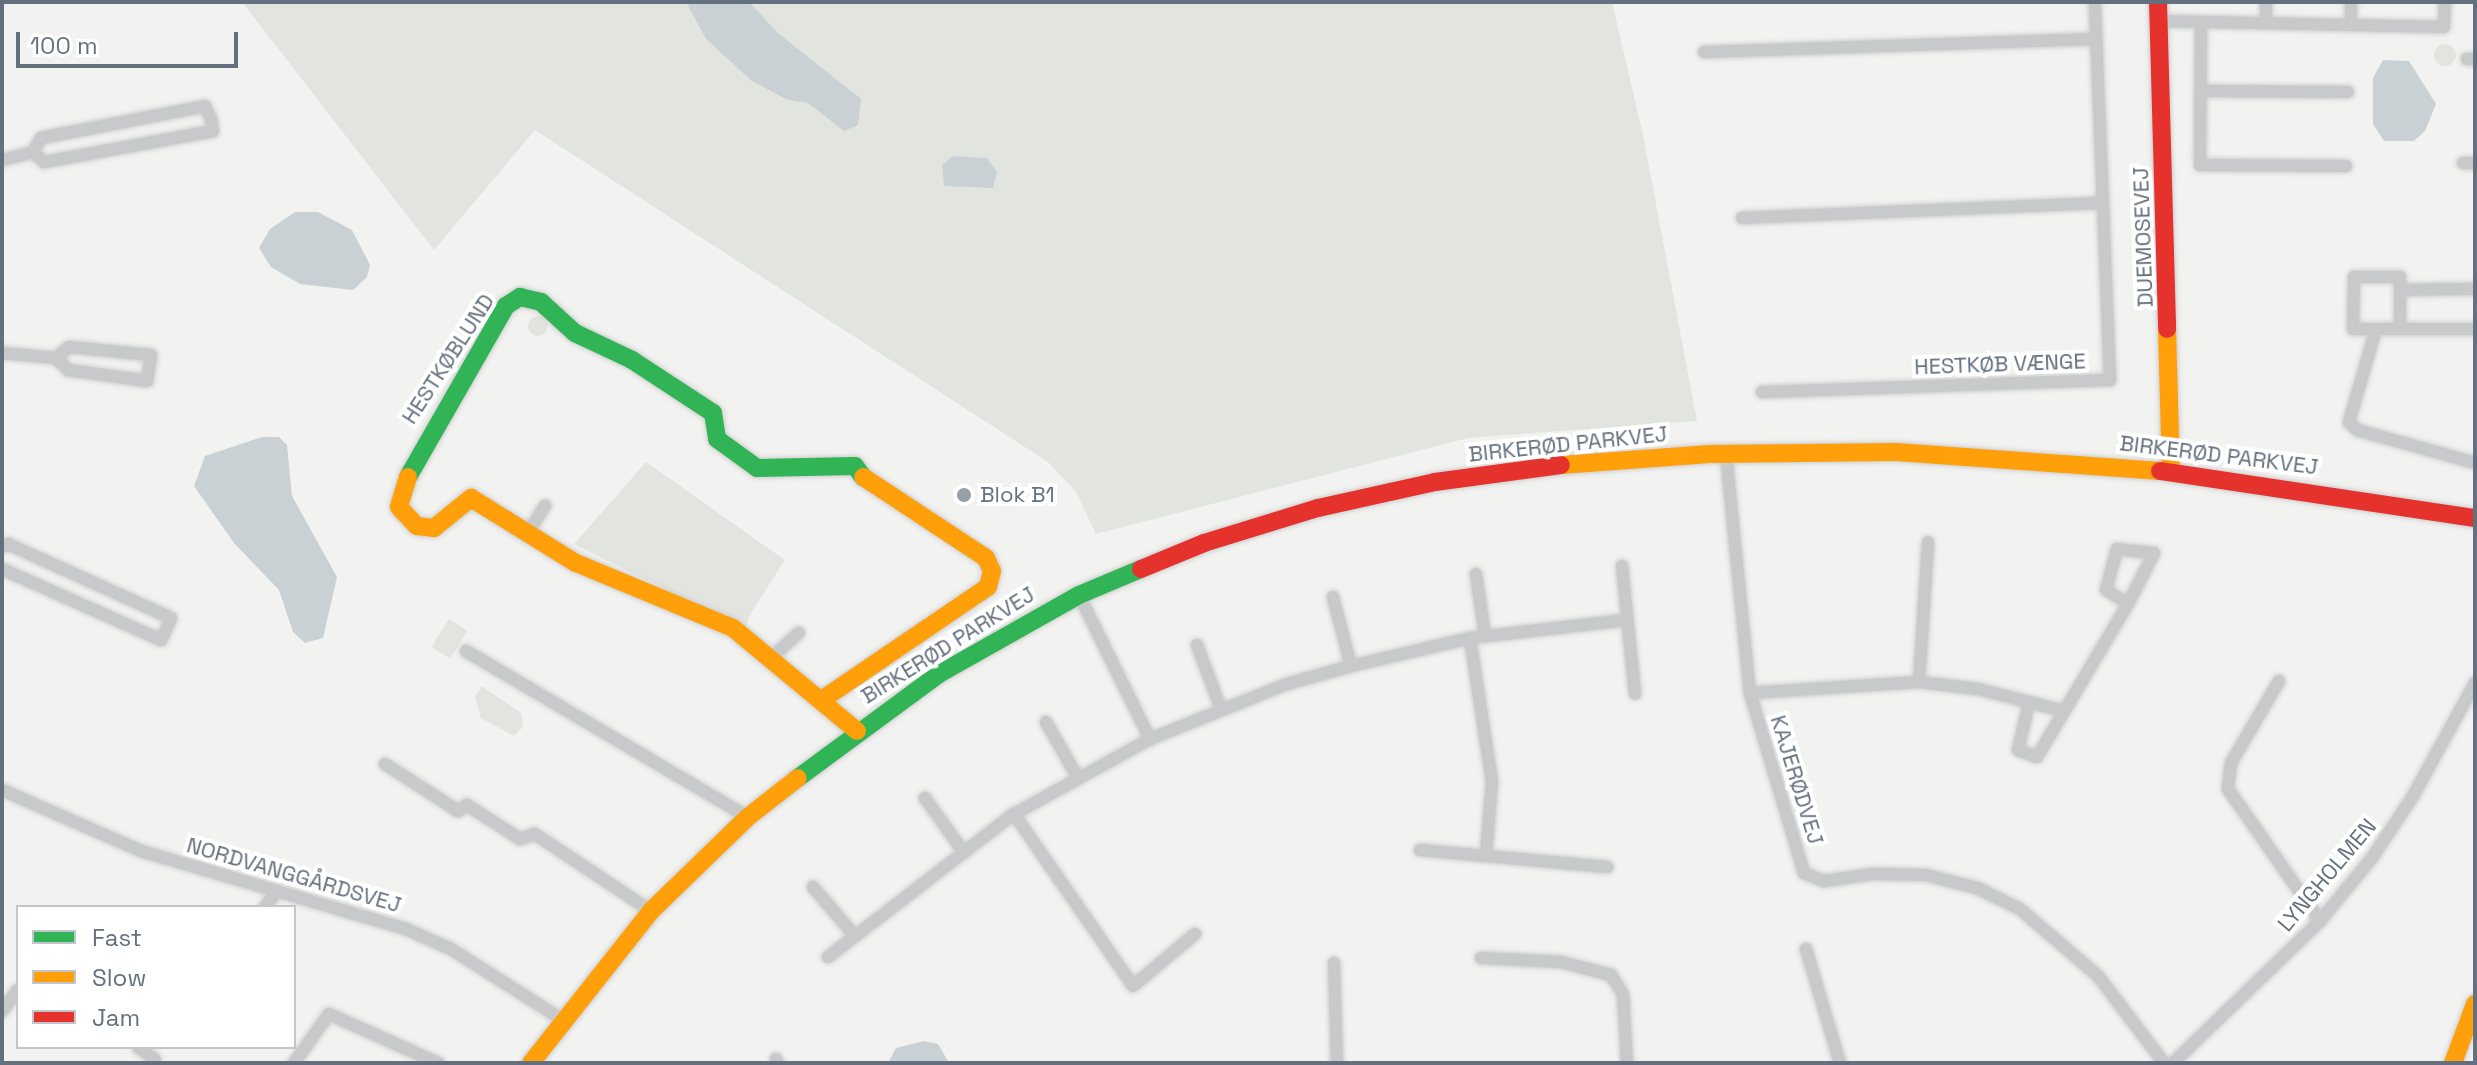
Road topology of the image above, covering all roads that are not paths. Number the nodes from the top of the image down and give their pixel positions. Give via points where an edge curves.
1 (2095, 2) edge
2 (2266, 2) edge
3 (2351, 2) edge
4 (2445, 2) edge
5 (2159, 11) edge
6 (2201, 22) junction
7 (2266, 23) junction
8 (2351, 25) junction
9 (2095, 39) junction
10 (1704, 52) dead end
11 (2201, 91) junction
12 (2348, 92) dead end
13 (33, 152) junction
14 (2, 160) edge
15 (2346, 166) dead end
16 (2100, 203) junction
17 (1742, 218) dead end
18 (2475, 289) edge
19 (2400, 290) junction
20 (2376, 329) junction
21 (2400, 329) junction
22 (2475, 329) edge
23 (2, 353) edge
24 (56, 358) junction
25 (1762, 392) dead end
26 (1726, 454) junction
27 (2475, 463) edge
28 (2171, 471) junction
29 (545, 506) dead end
30 (2475, 518) edge
31 (528, 533) junction
32 (1928, 542) dead end
33 (2, 547) edge
34 (1622, 566) dead end
35 (2, 569) edge
36 (1476, 574) dead end
37 (1079, 595) junction
38 (1333, 597) dead end
39 (2128, 604) junction
40 (1626, 620) junction
41 (799, 633) dead end
42 (1485, 636) junction
43 (1470, 638) junction
44 (1197, 645) dead end
45 (466, 651) dead end
46 (772, 657) junction
47 (1351, 666) junction
48 (2279, 681) dead end
49 (1919, 682) junction
50 (2475, 683) edge
51 (1635, 693) dead end
52 (1750, 693) junction
53 (823, 699) junction
54 (2029, 703) junction
55 (1221, 709) junction
56 (2064, 711) junction
57 (1046, 722) dead end
58 (857, 731) junction
59 (1150, 739) junction
60 (385, 764) dead end
61 (1078, 778) junction
62 (2, 790) edge
63 (925, 798) dead end
64 (1014, 814) junction
65 (748, 817) junction
66 (1420, 850) dead end
67 (963, 851) junction
68 (1486, 856) junction
69 (1607, 867) dead end
70 (813, 887) dead end
71 (277, 891) junction
72 (266, 905) edge
73 (651, 911) junction
74 (2320, 921) junction
75 (1195, 934) dead end
76 (854, 935) junction
77 (1806, 949) dead end
78 (828, 957) dead end
79 (1481, 958) dead end
80 (1334, 963) dead end
81 (16, 993) edge
82 (2475, 1004) edge
83 (2, 1011) edge
84 (563, 1020) junction
85 (294, 1063) edge
86 (438, 1063) edge
87 (531, 1063) edge
88 (1337, 1063) edge
89 (1627, 1063) edge
90 (1840, 1063) edge
91 (2164, 1063) edge
92 (2173, 1063) edge
93 (2453, 1063) edge

1 - 9 street, HESTKØB VÆNGE
2 - 7 street
3 - 8 street
4 - 8 street via 2444,27
5 - 6 street
5 - 28 street, DUEMOSEVEJ
6 - 7 street
6 - 11 street
7 - 8 street
9 - 10 street
9 - 16 street, HESTKØB VÆNGE
11 - 12 street
11 - 15 street via 2200,165
13 - 13 street via 44,162 213,131 205,106 41,138
13 - 14 street
16 - 17 street
16 - 25 street, HESTKØB VÆNGE via 2110,380
18 - 19 street
19 - 20 street via 2400,277 2354,277 2353,329
19 - 21 street
20 - 21 street
20 - 27 street via 2349,422 2357,430
21 - 22 street
23 - 24 street
24 - 24 street via 68,370 147,381 151,355 69,347
26 - 28 street, BIRKERØD PARKVEJ via 1896,452
26 - 37 street, BIRKERØD PARKVEJ via 1564,465 1421,485 1318,508 1204,543
26 - 52 street, KAJERØDVEJ
28 - 30 street, BIRKERØD PARKVEJ
29 - 31 street
31 - 46 street, HESTKØBLUND via 587,568 698,609
31 - 53 street, HESTKØBLUND via 471,498 434,528 417,526 399,507 413,462 463,373 506,306 520,297 541,302 575,333 632,360 713,413 717,439 757,468 855,466 869,485 986,558 992,571 988,587
32 - 49 street
33 - 35 street via 8,544 171,618 161,640
34 - 40 street
36 - 42 street
37 - 58 street, BIRKERØD PARKVEJ via 939,674
37 - 59 street
38 - 47 street
39 - 39 street via 2106,590 2117,549 2154,553
39 - 56 street
40 - 42 street
40 - 51 street
41 - 46 street
42 - 43 street
43 - 47 street
43 - 68 street via 1492,781
44 - 55 street
45 - 65 street
46 - 53 street, HESTKØBLUND
47 - 55 street
48 - 74 street via 2231,763 2228,789
49 - 52 street, KAJERØDVEJ
49 - 54 street, KAJERØDVEJ via 1978,689
50 - 74 street, LYNGHOLMEN via 2413,796 2372,858
52 - 91 street, KAJERØDVEJ via 1804,873 1824,881 1926,875 1977,888 2020,909 2098,976
53 - 58 street, HESTKØBLUND
54 - 56 street, KAJERØDVEJ
54 - 56 street via 2018,750 2037,757
55 - 59 street
57 - 61 street
58 - 65 street, BIRKERØD PARKVEJ
59 - 61 street
60 - 73 street via 458,811 467,805 520,839 535,834
61 - 64 street
62 - 71 street, NORDVANGGÅRDSVEJ via 141,851
63 - 67 street
64 - 67 street
64 - 75 street via 1133,986
65 - 73 street, BIRKERØD PARKVEJ
66 - 68 street
67 - 76 street
68 - 69 street
70 - 76 street
71 - 72 street
71 - 84 street, NORDVANGGÅRDSVEJ via 406,929 451,949
73 - 84 street, BIRKERØD PARKVEJ
74 - 92 street, LYNGHOLMEN
76 - 78 street
77 - 90 street
79 - 89 street via 1561,962 1611,975 1623,994
80 - 88 street
81 - 83 street
82 - 93 street
84 - 87 street, BIRKERØD PARKVEJ
85 - 86 street via 329,1014

